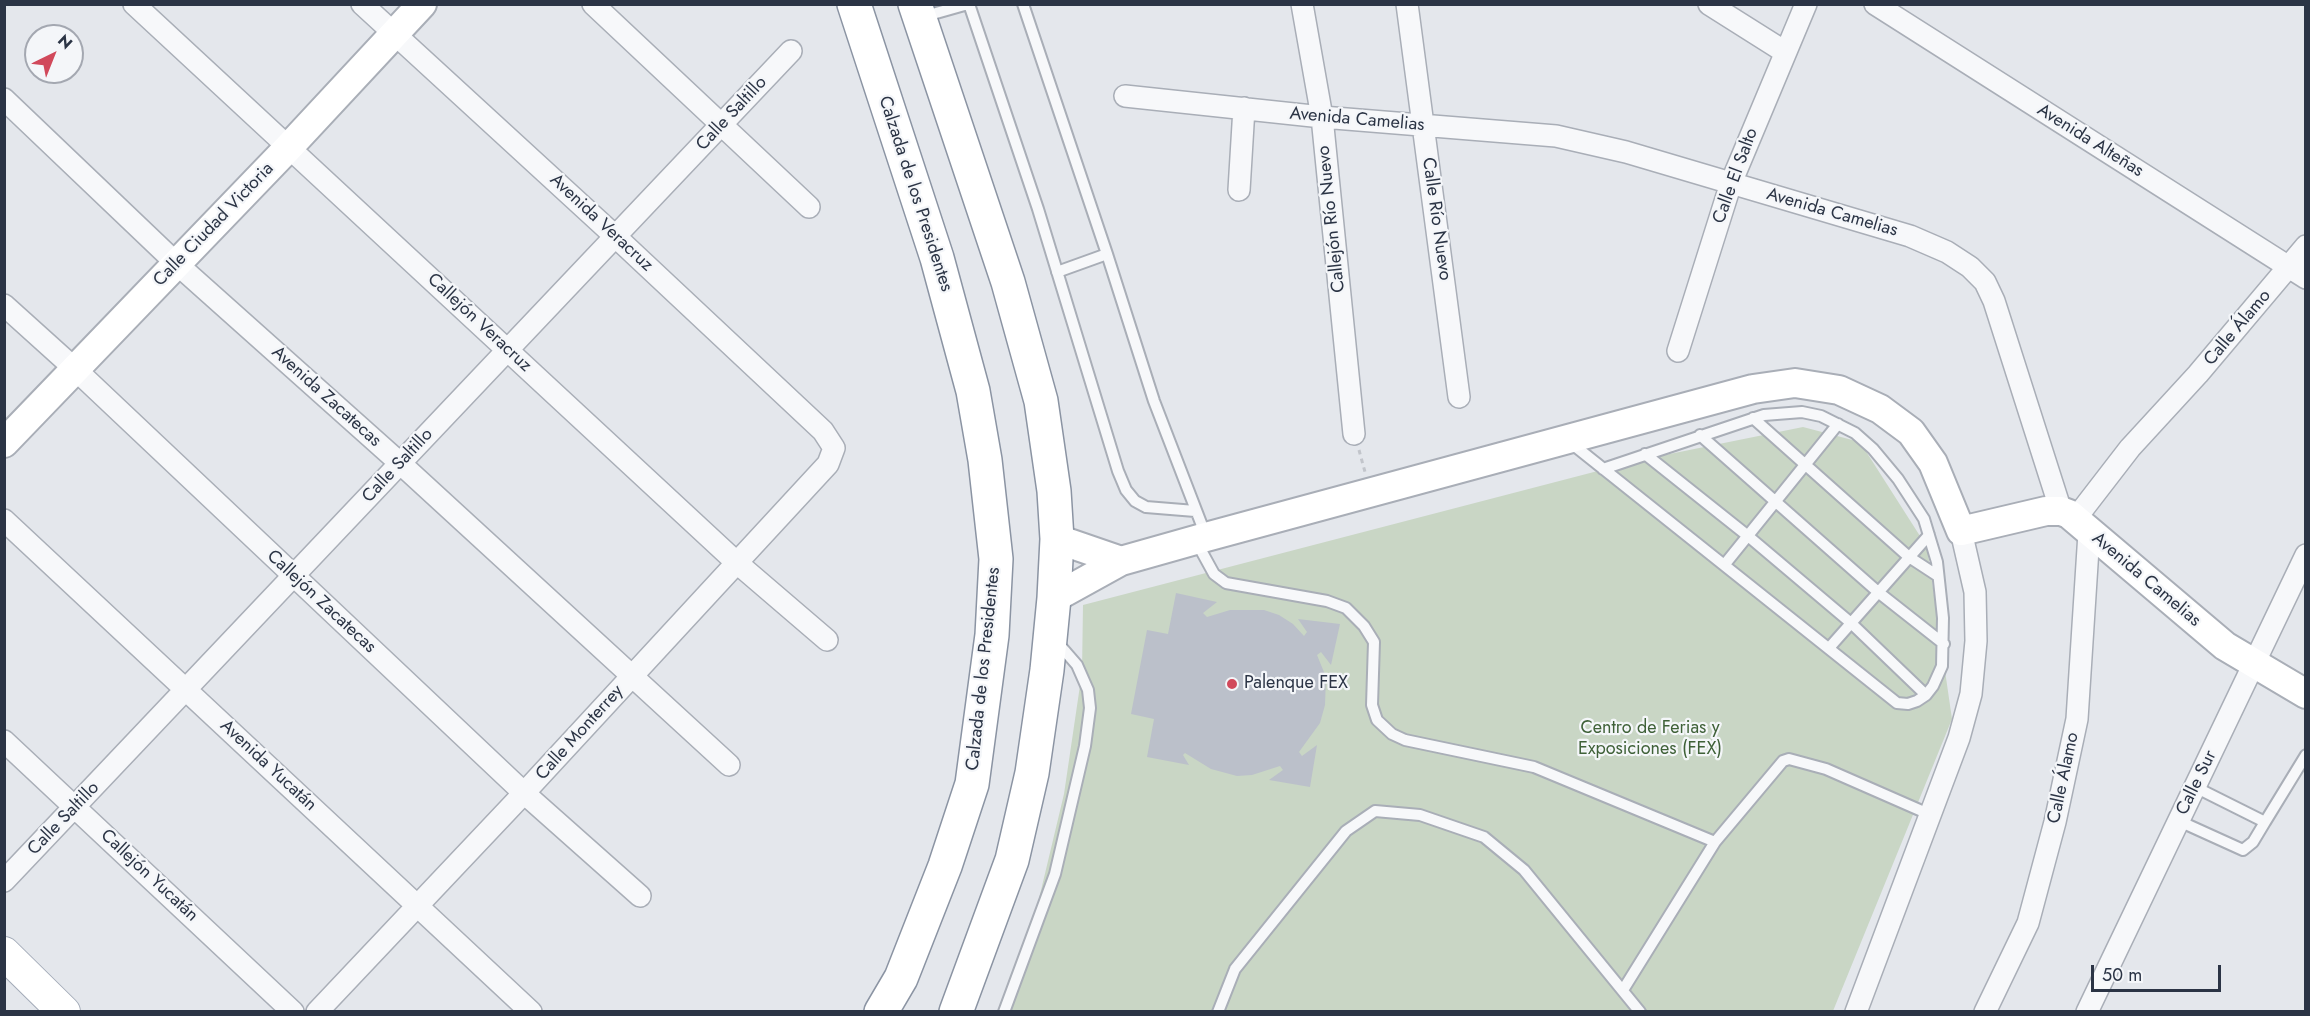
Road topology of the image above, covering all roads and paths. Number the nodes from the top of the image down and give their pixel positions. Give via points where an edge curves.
1 (134, 4) edge
2 (362, 4) edge
3 (422, 4) edge
4 (593, 4) edge
5 (854, 4) edge
6 (968, 4) edge
7 (1023, 4) edge
8 (1302, 4) edge
9 (1407, 4) edge
10 (1708, 4) edge
11 (1806, 4) edge
12 (1875, 4) edge
13 (917, 11) edge
14 (394, 35) junction
15 (792, 51) dead end
16 (1785, 52) junction
17 (1125, 96) dead end
18 (4, 99) edge
19 (1244, 108) junction
20 (1322, 117) junction
21 (722, 124) junction
22 (1423, 126) junction
23 (288, 148) junction
24 (1731, 183) junction
25 (1239, 190) dead end
26 (809, 207) dead end
27 (616, 237) junction
28 (2306, 246) edge
29 (1107, 254) junction
30 (177, 264) junction
31 (1057, 272) junction
32 (2297, 273) edge
33 (4, 305) edge
34 (508, 350) junction
35 (1678, 351) dead end
36 (75, 369) junction
37 (1460, 397) dead end
38 (1754, 418) junction
39 (1838, 424) junction
40 (1354, 434) joint
41 (1701, 435) junction
42 (1565, 439) junction
43 (4, 443) edge
44 (834, 448) joint
45 (1645, 454) junction
46 (401, 464) junction
47 (1806, 464) junction
48 (1603, 469) junction
49 (1371, 491) junction
50 (1776, 500) junction
51 (1195, 511) junction
52 (4, 520) edge
53 (2075, 521) junction
54 (1961, 531) junction
55 (1929, 535) junction
56 (1748, 536) junction
57 (1201, 538) junction
58 (1057, 539) junction
59 (2306, 555) edge
60 (1909, 557) junction
61 (1121, 561) junction
62 (736, 562) junction
63 (1725, 564) junction
64 (1938, 576) junction
65 (293, 577) junction
66 (1878, 592) junction
67 (1054, 597) junction
68 (1851, 623) junction
69 (1050, 634) junction
70 (827, 640) dead end
71 (1944, 644) junction
72 (1829, 648) junction
73 (2254, 664) junction
74 (632, 676) junction
75 (186, 690) junction
76 (2306, 694) edge
77 (1926, 695) junction
78 (4, 741) edge
79 (2306, 755) edge
80 (729, 765) dead end
81 (2195, 787) junction
82 (524, 793) junction
83 (75, 807) junction
84 (1931, 814) junction
85 (2179, 821) junction
86 (2265, 822) junction
87 (1715, 842) junction
88 (4, 881) edge
89 (640, 896) dead end
90 (417, 905) junction
91 (4, 953) edge
92 (1623, 990) junction
93 (64, 1011) edge
94 (293, 1011) edge
95 (317, 1011) edge
96 (531, 1011) edge
97 (881, 1011) edge
98 (956, 1011) edge
99 (1004, 1011) edge
100 (1218, 1011) edge
101 (1640, 1011) edge
102 (1857, 1011) edge
103 (1985, 1011) edge
104 (2087, 1011) edge

1 - 23 street, Callejón Veracruz
2 - 14 street, Avenida Veracruz
3 - 14 street, Calle Ciudad Victoria
4 - 21 street
5 - 97 highway, Calzada de los Presidentes via 938,258 973,391 996,559 992,635 972,784 901,978
6 - 13 lane
6 - 31 lane
7 - 29 lane
8 - 20 street, Callejón Río Nuevo
9 - 22 street, Calle Río Nuevo
10 - 16 street
11 - 16 street, Calle El Salto
12 - 32 street, Avenida Alteñas
13 - 58 highway via 1008,282 1041,401
14 - 23 street, Calle Ciudad Victoria
14 - 27 street, Avenida Veracruz
15 - 21 street, Calle Saltillo
16 - 24 street, Calle El Salto
17 - 19 street, Avenida Camelias
18 - 30 street, Avenida Zacatecas
19 - 20 street, Avenida Camelias
19 - 25 street
20 - 22 street, Avenida Camelias
20 - 40 street, Callejón Río Nuevo
21 - 26 street
21 - 27 street, Calle Saltillo
22 - 24 street, Avenida Camelias via 1556,136
22 - 37 street, Calle Río Nuevo
23 - 30 street, Calle Ciudad Victoria
23 - 34 street, Callejón Veracruz
24 - 35 street, Calle El Salto
24 - 53 street, Avenida Camelias via 1910,236 1970,267 1985,282 1994,301
27 - 34 street, Calle Saltillo
27 - 44 street, Avenida Veracruz via 823,431
28 - 32 street, Calle Álamo
29 - 31 lane
29 - 51 lane via 1154,401
30 - 36 street, Calle Ciudad Victoria
30 - 46 street, Avenida Zacatecas
31 - 51 lane via 1126,490 1146,507
32 - 53 street, Calle Álamo via 2130,448
33 - 36 street, Callejón Zacatecas
34 - 46 street, Calle Saltillo
34 - 62 street, Callejón Veracruz
36 - 43 street, Calle Ciudad Victoria
36 - 65 street, Callejón Zacatecas
38 - 39 lane via 1802,412
38 - 41 lane
38 - 47 lane
39 - 47 lane
39 - 55 lane via 1873,449 1898,479 1924,519
40 - 49 path
41 - 45 lane
41 - 50 lane
42 - 48 lane
42 - 49 street
42 - 54 street via 1753,389 1795,383 1839,390 1880,409 1911,432 1933,463
44 - 62 street, Calle Monterrey via 828,464
45 - 48 lane
45 - 56 lane
46 - 65 street, Calle Saltillo
46 - 74 street, Avenida Zacatecas
47 - 50 lane
47 - 60 lane
48 - 63 lane
49 - 57 street
50 - 56 lane
50 - 66 lane
51 - 57 lane
52 - 75 street, Avenida Yucatán
53 - 54 street via 2046,511
53 - 73 street, Avenida Camelias via 2225,646
53 - 103 street, Calle Álamo via 2077,718 2028,923
54 - 84 street via 1975,592 1971,694
55 - 60 lane
55 - 64 lane
56 - 63 lane
56 - 68 lane
57 - 61 street
57 - 87 lane via 1214,574 1226,583 1327,601 1346,608 1358,620 1374,642 1372,705 1377,720 1392,734 1534,767
58 - 61 street
58 - 67 highway
59 - 73 street, Calle Sur
60 - 64 lane
60 - 66 lane
61 - 67 street
62 - 70 street, Callejón Veracruz
62 - 74 street, Calle Monterrey
63 - 72 lane
64 - 71 lane
65 - 75 street, Calle Saltillo
65 - 82 street, Callejón Zacatecas
66 - 68 lane
66 - 71 lane
67 - 69 highway
68 - 72 lane
68 - 77 lane
69 - 98 highway via 1032,773 1012,861
69 - 99 lane via 1077,665 1088,690 1090,708 1055,874
71 - 77 lane via 1942,666
72 - 77 lane via 1897,703 1908,704
73 - 76 street, Avenida Camelias
73 - 81 street, Calle Sur
74 - 80 street, Avenida Zacatecas
74 - 82 street, Calle Monterrey
75 - 83 street, Calle Saltillo
75 - 90 street, Avenida Yucatán
78 - 83 street, Callejón Yucatán
79 - 86 lane
81 - 85 street, Calle Sur
81 - 86 lane
82 - 89 street, Callejón Zacatecas
82 - 90 street, Calle Monterrey
83 - 88 street, Calle Saltillo
83 - 94 street, Callejón Yucatán
84 - 87 lane via 1826,769 1789,759 1778,765
84 - 102 street
85 - 86 lane via 2243,850
85 - 104 street, Calle Sur
87 - 92 lane
90 - 95 street, Calle Monterrey
90 - 96 street, Avenida Yucatán
91 - 93 main road
92 - 100 lane via 1524,870 1484,837 1420,815 1375,811 1346,831 1235,969
92 - 101 lane

